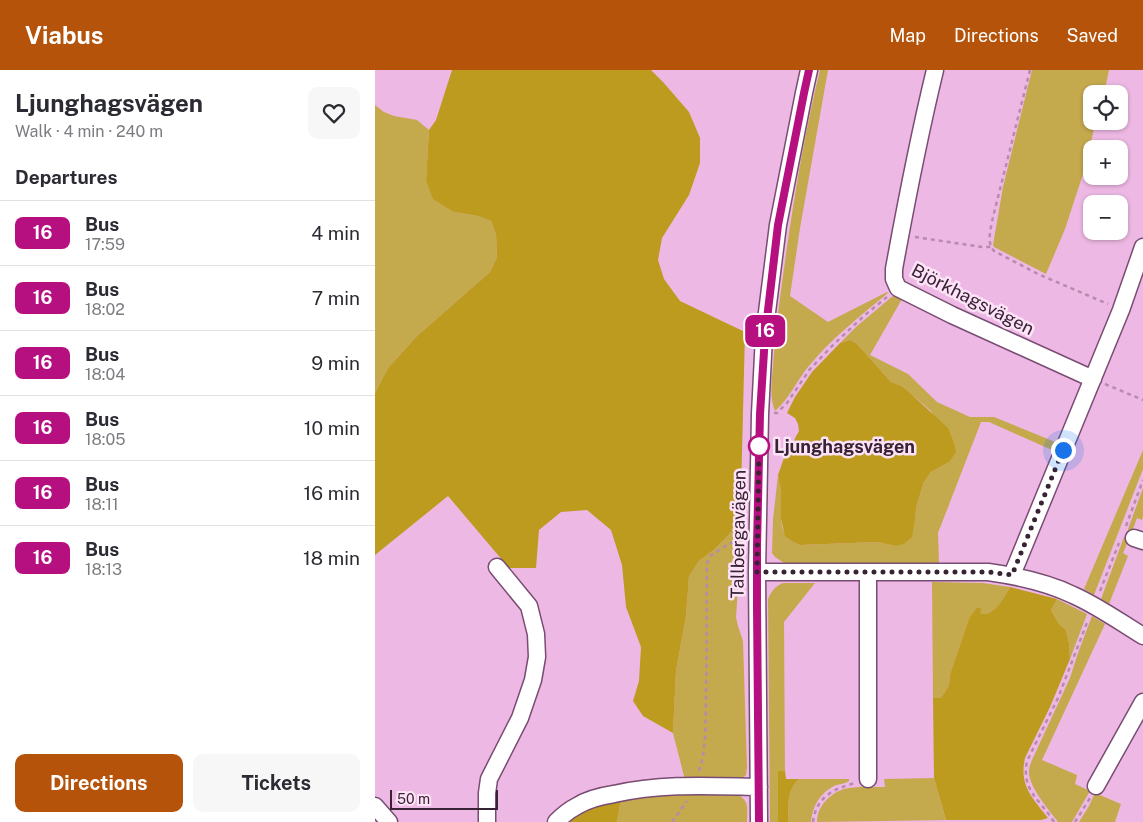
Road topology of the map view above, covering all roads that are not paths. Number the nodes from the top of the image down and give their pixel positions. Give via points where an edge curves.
1 (809, 70) edge
2 (935, 70) edge
3 (1143, 247) edge
4 (1093, 379) junction
5 (497, 567) dead end
6 (757, 572) junction
7 (868, 572) junction
8 (1012, 575) junction
9 (1143, 636) edge
10 (1143, 702) edge
11 (868, 779) road end
12 (1097, 786) road end
13 (759, 787) junction
14 (375, 806) edge
15 (389, 822) edge
16 (487, 822) edge
17 (556, 822) edge
18 (759, 822) edge

1 - 6 street, Tallbergavägen via 778,225 765,336
2 - 4 street, Björkhagsvägen via 894,269 898,288
3 - 4 street
4 - 8 street
5 - 16 street via 529,606 536,634 537,657 533,680 519,718 489,779
6 - 7 street
6 - 13 street, Tallbergavägen
7 - 8 street
7 - 11 street
8 - 9 street via 1072,595
10 - 12 street
13 - 17 street via 661,786 633,789 577,805
13 - 18 street, Tallbergavägen
14 - 15 street

